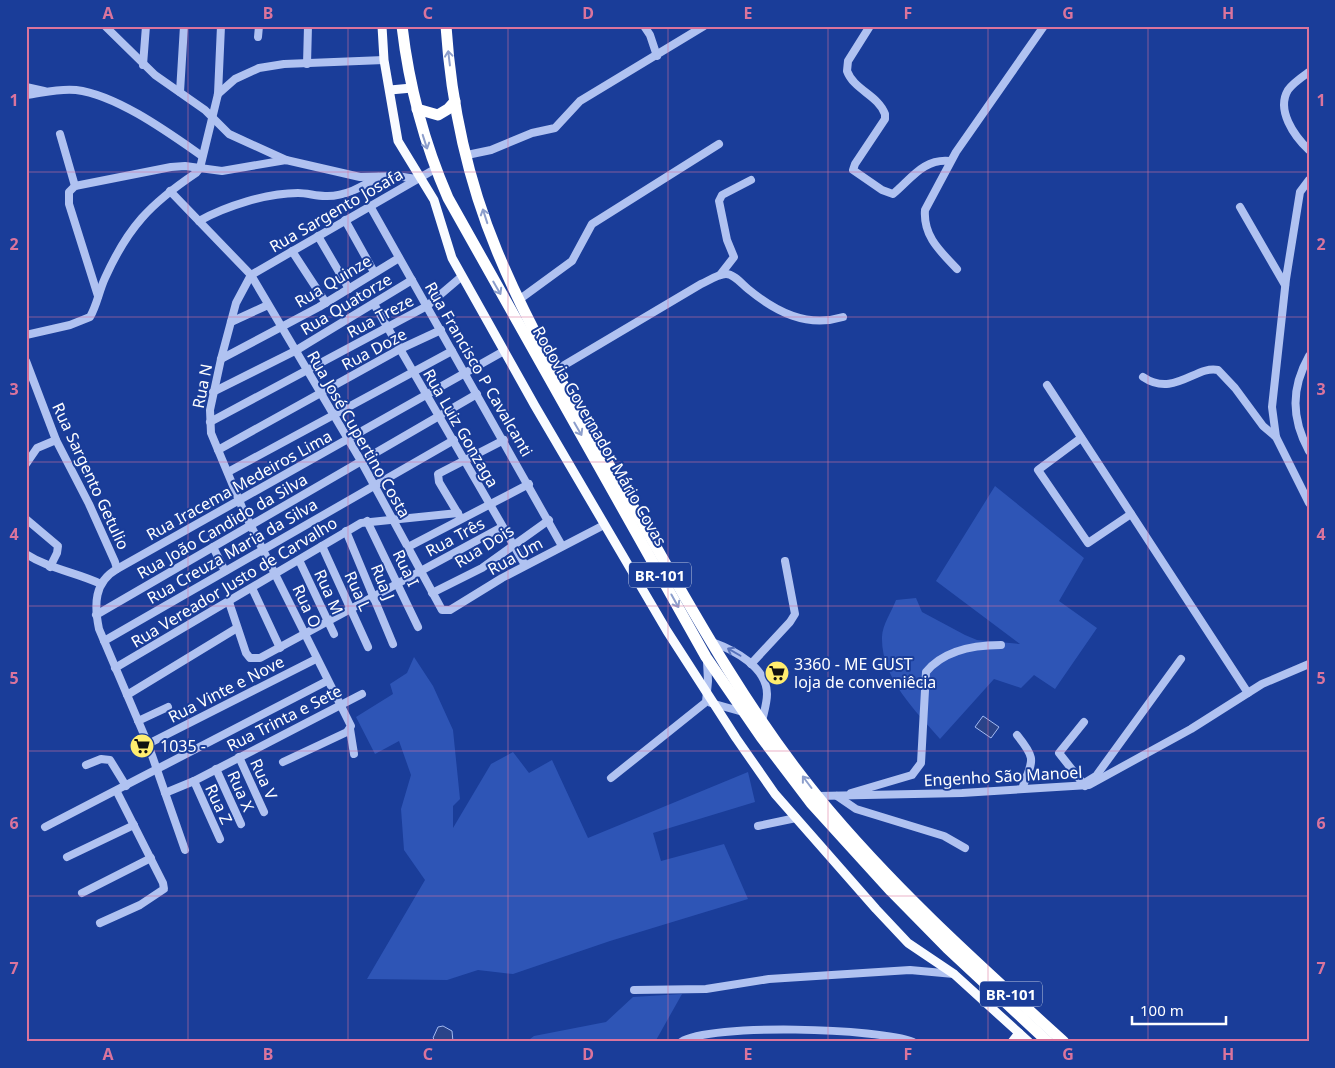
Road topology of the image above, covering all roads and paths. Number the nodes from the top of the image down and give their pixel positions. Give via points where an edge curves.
1 (146, 26) edge
2 (184, 26) edge
3 (221, 26) edge
4 (259, 26) edge
5 (308, 26) edge
6 (382, 26) edge
7 (402, 26) edge
8 (446, 26) edge
9 (644, 26) edge
10 (704, 26) edge
11 (870, 26) edge
12 (1044, 26) edge
13 (108, 28) edge
14 (258, 37) dead end
15 (657, 56) junction
16 (384, 60) junction
17 (143, 64) junction
18 (306, 64) junction
19 (1309, 72) edge
20 (26, 87) edge
21 (412, 88) junction
22 (390, 90) junction
23 (49, 92) junction
24 (180, 92) junction
25 (218, 94) junction
26 (26, 96) edge
27 (455, 101) junction
28 (417, 109) junction
29 (214, 117) junction
30 (60, 134) dead end
31 (719, 144) dead end
32 (1309, 150) edge
33 (467, 155) junction
34 (202, 156) junction
35 (286, 160) junction
36 (950, 161) junction
37 (200, 168) junction
38 (435, 169) junction
39 (378, 177) junction
40 (418, 178) junction
41 (751, 180) dead end
42 (1309, 180) edge
43 (75, 186) junction
44 (170, 191) junction
45 (370, 206) junction
46 (1240, 207) dead end
47 (345, 220) junction
48 (200, 222) junction
49 (318, 236) junction
50 (292, 251) junction
51 (399, 258) junction
52 (957, 269) dead end
53 (374, 272) junction
54 (252, 275) junction
55 (720, 276) junction
56 (461, 277) junction
57 (412, 280) junction
58 (1285, 285) junction
59 (349, 288) junction
60 (98, 296) junction
61 (520, 299) junction
62 (326, 303) junction
63 (374, 304) junction
64 (268, 305) junction
65 (427, 306) junction
66 (843, 317) dead end
67 (231, 322) junction
68 (281, 327) junction
69 (387, 327) junction
70 (441, 330) junction
71 (26, 334) edge
72 (400, 349) junction
73 (452, 350) junction
74 (295, 351) junction
75 (504, 351) junction
76 (1309, 356) edge
77 (221, 359) junction
78 (26, 360) edge
79 (412, 370) junction
80 (556, 370) junction
81 (307, 372) junction
82 (464, 372) junction
83 (1143, 377) dead end
84 (1047, 386) dead end
85 (214, 392) junction
86 (426, 393) junction
87 (321, 394) junction
88 (477, 394) junction
89 (334, 416) junction
90 (439, 417) junction
91 (210, 422) junction
92 (1276, 437) junction
93 (1081, 438) junction
94 (348, 439) junction
95 (56, 440) junction
96 (454, 440) junction
97 (504, 440) junction
98 (218, 450) junction
99 (1309, 451) edge
100 (361, 461) junction
101 (466, 461) junction
102 (26, 464) edge
103 (228, 472) junction
104 (529, 484) junction
105 (375, 485) junction
106 (240, 501) junction
107 (1309, 503) edge
108 (490, 505) junction
109 (1130, 514) junction
110 (460, 517) junction
111 (26, 519) edge
112 (393, 520) junction
113 (549, 520) junction
114 (368, 521) junction
115 (604, 525) junction
116 (251, 526) junction
117 (502, 527) junction
118 (346, 531) junction
119 (322, 546) junction
120 (513, 546) junction
121 (562, 546) junction
122 (213, 547) junction
123 (408, 547) junction
124 (264, 550) junction
125 (26, 554) edge
126 (299, 560) junction
127 (785, 561) dead end
128 (525, 565) junction
129 (50, 567) junction
130 (117, 569) junction
131 (225, 571) junction
132 (420, 571) junction
133 (276, 574) junction
134 (101, 584) junction
135 (398, 584) junction
136 (252, 588) junction
137 (432, 593) junction
138 (374, 596) junction
139 (229, 602) junction
140 (351, 608) junction
141 (440, 608) joint
142 (96, 615) junction
143 (327, 621) junction
144 (418, 627) dead end
145 (237, 628) junction
146 (334, 634) dead end
147 (305, 635) junction
148 (104, 641) junction
149 (711, 642) junction
150 (394, 644) dead end
151 (1002, 645) dead end
152 (368, 647) dead end
153 (280, 648) junction
154 (706, 657) junction
155 (316, 659) junction
156 (1181, 659) dead end
157 (751, 664) junction
158 (1309, 664) edge
159 (115, 668) junction
160 (327, 681) junction
161 (1248, 693) junction
162 (362, 694) dead end
163 (127, 695) junction
164 (709, 700) junction
165 (339, 704) junction
166 (168, 707) dead end
167 (746, 712) junction
168 (138, 721) junction
169 (762, 721) junction
170 (1084, 722) dead end
171 (349, 726) junction
172 (1017, 735) dead end
173 (148, 744) junction
174 (354, 754) dead end
175 (240, 757) junction
176 (283, 762) dead end
177 (86, 765) dead end
178 (216, 769) junction
179 (157, 770) junction
180 (611, 778) dead end
181 (194, 781) junction
182 (1084, 785) junction
183 (126, 786) junction
184 (1022, 789) junction
185 (117, 792) junction
186 (165, 793) junction
187 (818, 796) junction
188 (836, 796) junction
189 (264, 812) dead end
190 (796, 818) junction
191 (241, 824) dead end
192 (134, 825) junction
193 (758, 826) dead end
194 (45, 827) dead end
195 (220, 839) dead end
196 (965, 848) dead end
197 (185, 850) dead end
198 (67, 856) dead end
199 (151, 858) junction
200 (82, 893) dead end
201 (100, 923) dead end
202 (954, 974) junction
203 (634, 990) dead end
204 (1019, 1033) junction
205 (681, 1042) edge
206 (913, 1042) edge
207 (1012, 1042) edge
208 (1029, 1042) edge
209 (1048, 1042) edge
210 (1064, 1042) edge

1 - 17 street
2 - 24 street
3 - 25 street
4 - 14 street
5 - 18 street
6 - 16 main road
7 - 21 highway, Rodovia Governador Mário Covas / BR-101
27 -> 8 highway, Rodovia Governador Mário Covas / BR-101
9 - 15 street
10 - 15 street
11 - 36 street via 851,56 847,71 885,114 853,170 893,194 916,171 934,162
12 - 36 street
13 - 17 street
15 - 33 street via 580,102 555,128
16 - 18 street
16 - 22 main road
17 - 24 street
18 - 25 street via 259,68 235,79
19 - 32 street via 1289,89 1284,108 1295,134
20 - 23 street
21 - 22 main road
21 - 28 highway, Rodovia Governador Mário Covas / BR-101
22 - 40 main road via 398,141
23 - 26 street
23 - 34 street via 78,90 106,100 156,125
24 - 29 street
25 - 29 street
27 - 28 highway via 438,114
27 - 33 highway, Rodovia Governador Mário Covas / BR-101
28 -> 38 highway, Rodovia Governador Mário Covas / BR-101
29 - 34 street
29 - 35 street via 237,139
30 - 43 street
31 - 61 street via 592,224 572,261
61 -> 33 highway, Rodovia Governador Mário Covas / BR-101 via 496,249
34 - 37 street
35 - 37 street via 240,169
35 - 39 street via 350,175
36 - 52 street via 929,200 924,220 932,242
37 - 43 street via 171,168
37 - 44 street
38 - 40 street, Rua Sargento Josafa
38 -> 154 highway, Rodovia Governador Mário Covas / BR-101 via 475,249
39 - 40 street
39 - 48 street via 345,193 324,196 283,194 226,208
40 - 45 street, Rua Sargento Josafa
40 - 56 main road via 434,200 446,244
41 - 55 street via 722,195 719,200 734,257
42 - 58 street via 1300,192
43 - 60 street via 69,192 69,204
44 - 48 street, Rua José Cupertino Costa
44 - 60 street via 130,232 114,258
45 - 47 street, Rua Sargento Josafa
45 - 51 street, Rua Francisco P Cavalcanti
46 - 58 street
47 - 49 street, Rua Sargento Josafa
47 - 53 street
48 - 54 street, Rua José Cupertino Costa
49 - 50 street, Rua Sargento Josafa
49 - 59 street
50 - 54 street, Rua Sargento Josafa
50 - 62 street
51 - 53 street, Rua Quinze
51 - 57 street, Rua Francisco P Cavalcanti
53 - 59 street, Rua Quinze
54 - 64 street, Rua José Cupertino Costa
54 - 67 street, Rua N via 236,303
55 - 66 street via 732,276 789,316 816,320
55 - 80 street via 701,284
56 - 65 street, Rua Treze
56 - 75 main road
57 - 63 street, Rua Quatorze
57 - 65 street, Rua Francisco P Cavalcanti
58 - 92 street via 1272,407
59 - 62 street, Rua Quinze
60 - 71 street via 86,320
61 - 80 highway, Rodovia Governador Mário Covas / BR-101
62 - 68 street, Rua Quinze
63 - 69 street, Rua Luiz Gonzaga
63 - 74 street, Rua Quatorze
64 - 67 street
64 - 68 street, Rua José Cupertino Costa
65 - 69 street, Rua Treze
65 - 70 street, Rua Francisco P Cavalcanti
67 - 77 street, Rua N
68 - 74 street, Rua José Cupertino Costa
68 - 77 street, Rua Quinze
69 - 72 street, Rua Luiz Gonzaga
69 - 81 street, Rua Treze
70 - 72 street, Rua Doze
70 - 73 street, Rua Francisco P Cavalcanti
72 - 79 street, Rua Luiz Gonzaga
72 - 87 street, Rua Doze
73 - 79 street
73 - 82 street, Rua Francisco P Cavalcanti
74 - 81 street, Rua José Cupertino Costa
74 - 85 street, Rua Quatorze
75 - 82 street, Rua Iracema Medeiros Lima
75 - 115 main road
76 - 99 street via 1298,378 1295,395 1301,434
77 - 85 street, Rua N
78 - 95 street, Rua Sargento Getulio
79 - 86 street, Rua Luiz Gonzaga
79 - 89 street
80 - 149 highway, Rodovia Governador Mário Covas / BR-101
81 - 87 street, Rua José Cupertino Costa
81 - 91 street, Rua Treze
82 - 86 street, Rua Iracema Medeiros Lima
82 - 88 street, Rua Francisco P Cavalcanti
83 - 92 street via 1162,384 1218,370 1263,426
84 - 93 street
85 - 91 street, Rua N
86 - 90 street, Rua Luiz Gonzaga
86 - 94 street, Rua Iracema Medeiros Lima
87 - 89 street, Rua José Cupertino Costa
87 - 98 street, Rua Doze
88 - 90 street, Rua João Candido da Silva
88 - 97 street, Rua Francisco P Cavalcanti
89 - 94 street, Rua José Cupertino Costa
89 - 103 street
90 - 96 street, Rua Luiz Gonzaga
90 - 100 street, Rua João Candido da Silva
91 - 98 street, Rua N
92 - 107 street
93 - 109 street
93 - 109 street via 1038,470 1088,543
94 - 100 street, Rua José Cupertino Costa
94 - 106 street, Rua Iracema Medeiros Lima
95 - 102 street via 37,448
95 - 130 street, Rua Sargento Getulio via 106,538
96 - 101 street, Rua Luiz Gonzaga
96 - 105 street, Rua Creuza Maria da Silva
97 - 101 street
97 - 104 street, Rua Francisco P Cavalcanti
98 - 103 street, Rua N
100 - 105 street, Rua José Cupertino Costa
100 - 116 street, Rua João Candido da Silva
101 - 108 street, Rua Luiz Gonzaga
101 - 110 street via 438,474
103 - 106 street, Rua N
104 - 108 street
104 - 113 street, Rua Francisco P Cavalcanti
105 - 112 street, Rua José Cupertino Costa
105 - 124 street, Rua Creuza Maria da Silva
106 - 116 street, Rua O
106 - 130 street, Rua Iracema Medeiros Lima
108 - 110 street
108 - 117 street, Rua Luiz Gonzaga
109 - 161 street
110 - 112 street
110 - 123 street
111 - 129 street via 58,546
112 - 114 street
112 - 123 street, Rua José Cupertino Costa
113 - 120 street, Rua Dois
113 - 121 street, Rua Francisco P Cavalcanti
114 - 118 street, Rua Vereador Justo de Carvalho
114 - 135 street, Rua I
115 - 121 street, Rua Um
115 - 164 main road
116 - 122 street, Rua João Candido da Silva
116 - 124 street, Rua O
117 - 120 street, Rua Luiz Gonzaga
117 - 132 street, Rua Três
118 - 119 street, Rua Vereador Justo de Carvalho
118 - 138 street, Rua J
119 - 126 street, Rua Vereador Justo de Carvalho
119 - 140 street, Rua L
120 - 128 street, Rua Luiz Gonzaga
120 - 137 street, Rua Dois via 482,568
121 - 128 street, Rua Um
122 - 131 street
122 - 142 street, Rua João Candido da Silva
123 - 132 street, Rua José Cupertino Costa
124 - 131 street, Rua Creuza Maria da Silva
124 - 133 street, Rua O
125 - 129 street
126 - 133 street, Rua Vereador Justo de Carvalho
126 - 143 street, Rua M
127 - 157 street via 795,614
128 - 141 street, Rua Um via 450,610
129 - 134 street
130 - 134 street, Rua Sargento Getulio
131 - 148 street, Rua Creuza Maria da Silva
132 - 135 street, Rua Vinte e Nove
132 - 137 street, Rua José Cupertino Costa
133 - 136 street, Rua Vereador Justo de Carvalho
133 - 147 street, Rua O
134 - 142 street
135 - 138 street, Rua Vinte e Nove
135 - 144 street, Rua I
136 - 139 street, Rua Vereador Justo de Carvalho
136 - 153 street
137 - 141 street, Rua José Cupertino Costa
138 - 140 street, Rua Vinte e Nove
138 - 150 street, Rua J
139 - 145 street
139 - 159 street, Rua Vereador Justo de Carvalho
140 - 143 street, Rua Vinte e Nove
140 - 152 street, Rua L
142 - 148 street
143 - 146 street, Rua M
143 - 147 street, Rua Vinte e Nove
145 - 153 street, Rua Vinte e Nove via 248,656 254,658
145 - 163 street
147 - 153 street, Rua Vinte e Nove
147 - 155 street, Rua O
148 - 159 street
157 -> 149 street
149 - 169 highway, Rodovia Governador Mário Covas / BR-101
151 - 188 street via 976,645 935,661 926,672 921,763 912,775
154 - 164 street
154 - 167 highway, Rodovia Governador Mário Covas / BR-101
155 - 160 street, Rua O
155 - 173 street, Rua Vinte e Nove
156 - 182 street via 1096,776
157 - 169 street via 762,678 767,692
158 - 161 street, Engenho São Manoel
159 - 163 street
160 - 165 street, Rua O
160 - 179 street
161 - 182 street, Engenho São Manoel via 1096,783
162 - 165 street, Rua Trinta e Sete
163 - 168 street
164 - 167 street
164 - 180 street
164 - 190 main road via 757,770
165 - 171 street, Rua O
165 - 175 street, Rua Trinta e Sete
166 - 168 street
167 - 209 highway, Rodovia Governador Mário Covas / BR-101 via 792,780 846,843 947,948
168 - 173 street
187 -> 169 highway, Rodovia Governador Mário Covas / BR-101
170 - 182 street via 1060,753
171 - 174 street, Rua O
171 - 176 street
172 - 184 street via 1033,758
173 - 179 street
175 - 178 street, Rua Trinta e Sete
175 - 189 street, Rua V
177 - 183 street via 100,759 110,760
178 - 181 street, Rua Trinta e Sete
178 - 191 street, Rua X
179 - 183 street
179 - 186 street
181 - 186 street, Rua Trinta e Sete
181 - 195 street, Rua Z
182 - 184 street, Engenho São Manoel
183 - 185 street
184 - 188 street, Engenho São Manoel
185 - 192 street
185 - 194 street
186 - 197 street
187 - 188 street, Engenho São Manoel
187 - 210 highway, Rodovia Governador Mário Covas / BR-101 via 927,916
188 - 196 street via 856,809 944,836
190 - 193 street
190 - 202 main road via 902,938
192 - 198 street
192 - 199 street
199 - 200 street
199 - 201 street via 164,890
202 - 203 street via 910,970 769,979 706,989
202 - 204 main road
204 - 207 main road
204 - 208 main road
205 - 206 street via 725,1031 796,1030 874,1032

